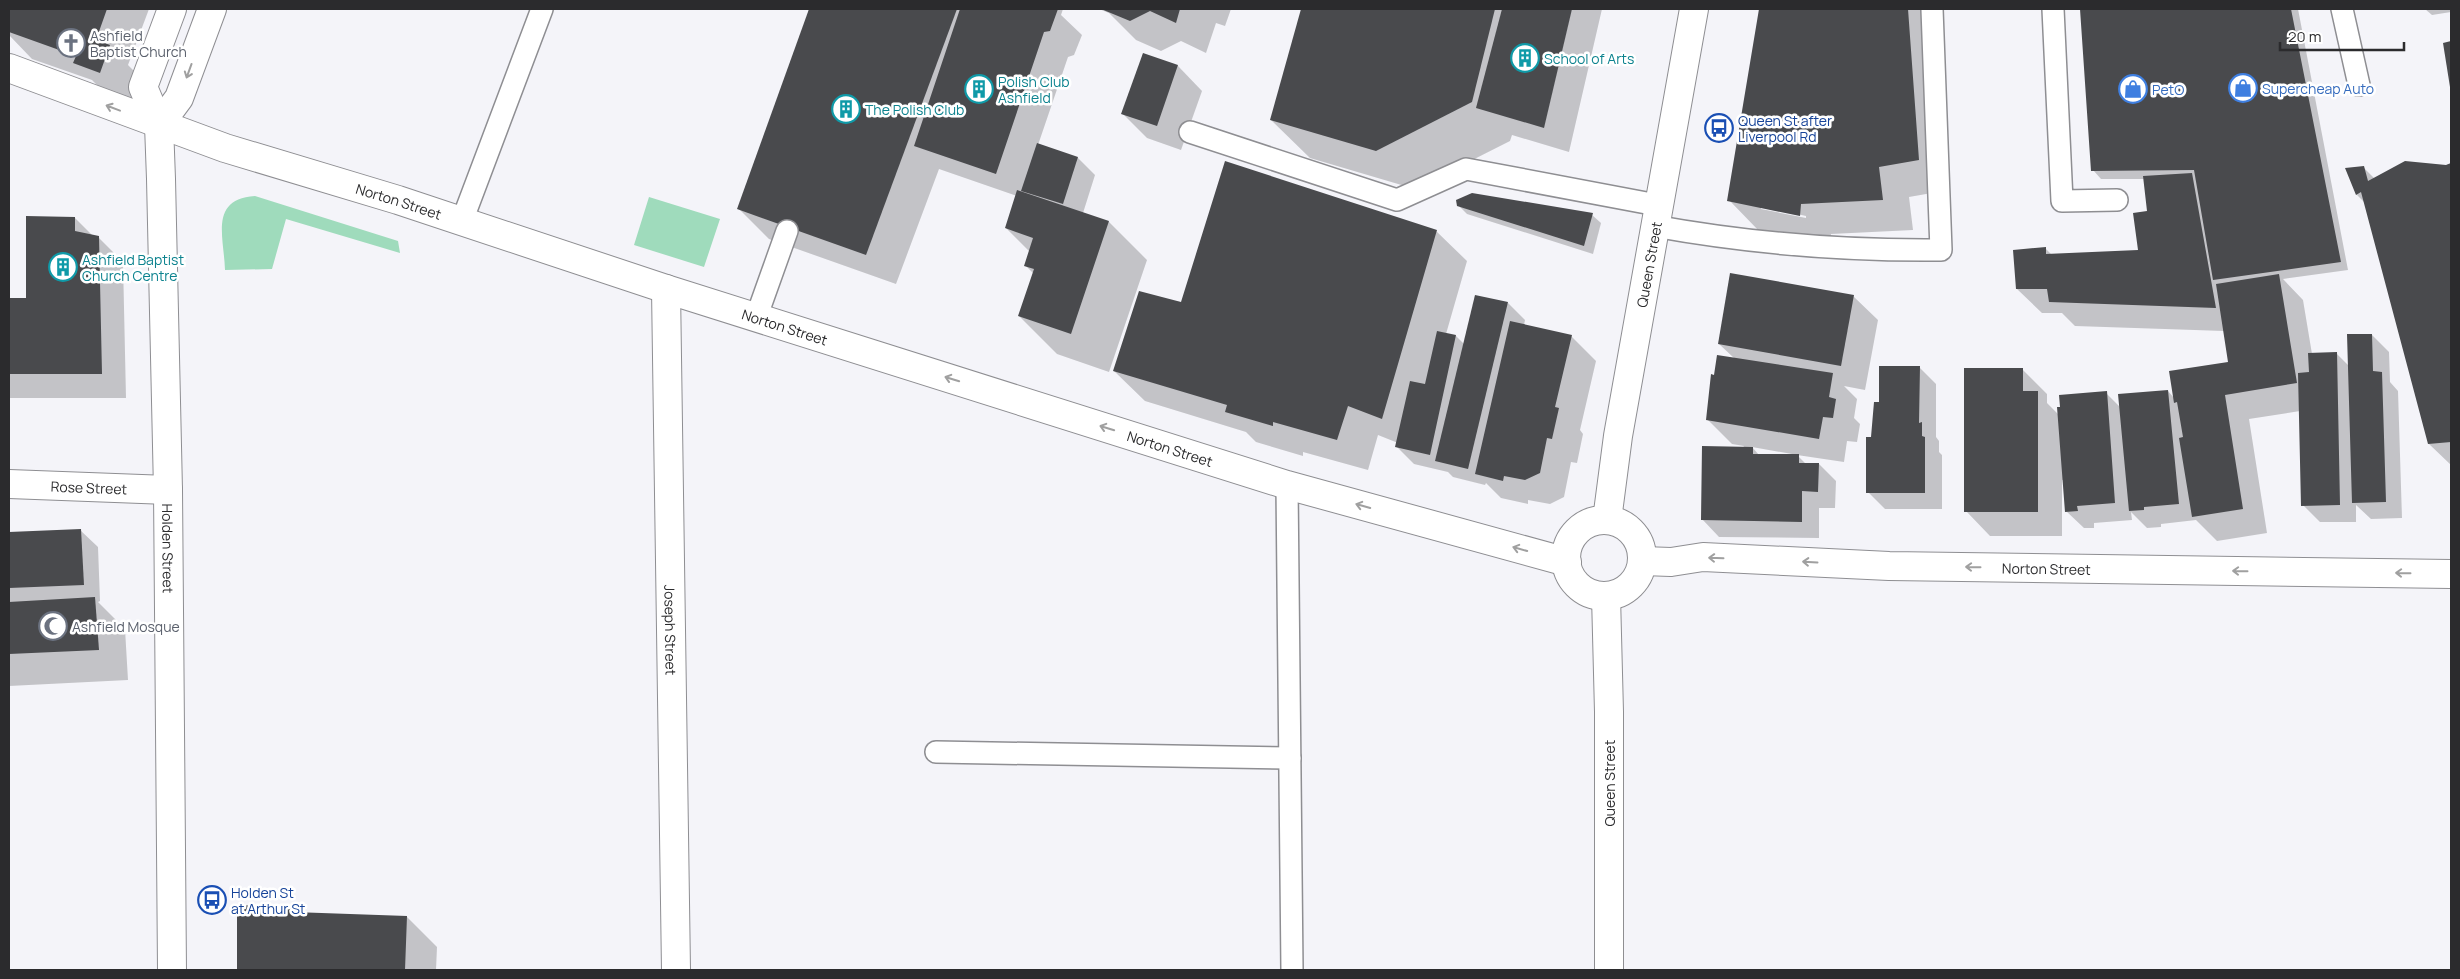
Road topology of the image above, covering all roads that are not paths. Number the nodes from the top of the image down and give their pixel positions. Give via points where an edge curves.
1 (172, 9) edge
2 (212, 9) edge
3 (542, 9) edge
4 (1694, 9) edge
5 (1932, 9) edge
6 (2053, 9) edge
7 (2342, 9) edge
8 (9, 68) edge
9 (2359, 85) dead end
10 (159, 125) junction
11 (1190, 132) dead end
12 (2117, 200) dead end
13 (1656, 216) junction
14 (462, 222) junction
15 (787, 231) dead end
16 (666, 289) junction
17 (756, 318) junction
18 (9, 484) edge
19 (1287, 485) junction
20 (168, 490) junction
21 (1607, 520) junction
22 (1643, 561) junction
23 (1567, 562) junction
24 (2451, 574) edge
25 (1606, 596) junction
26 (936, 752) dead end
27 (1290, 758) junction
28 (172, 970) edge
29 (676, 970) edge
30 (1292, 970) edge
31 (1610, 970) edge

1 - 10 street, Holden Street via 143,87
2 -> 10 street via 179,98
3 - 14 lane
4 - 13 street, Queen Street
5 - 13 lane via 1942,250 1891,251 1727,239
6 - 12 lane via 2062,201
7 - 9 lane
10 -> 8 street, Norton Street
10 - 14 street, Norton Street
10 - 20 street, Holden Street
11 - 13 lane via 1397,200 1466,169
13 - 21 street, Queen Street via 1618,436
14 - 16 street, Norton Street
15 - 17 lane
16 - 17 street, Norton Street
16 - 29 street, Joseph Street
19 -> 17 street, Norton Street
18 - 20 street, Rose Street
23 -> 19 street, Norton Street
19 - 27 lane
20 - 28 street, Holden Street
21 - 22 street via 1632,532 1640,544
21 - 23 street via 1581,528 1570,540
24 -> 22 street, Norton Street via 1899,566 1703,557 1671,562
22 - 25 street via 1630,586
23 - 25 street via 1572,579 1582,590
25 - 31 street, Queen Street
26 - 27 lane
27 - 30 lane

